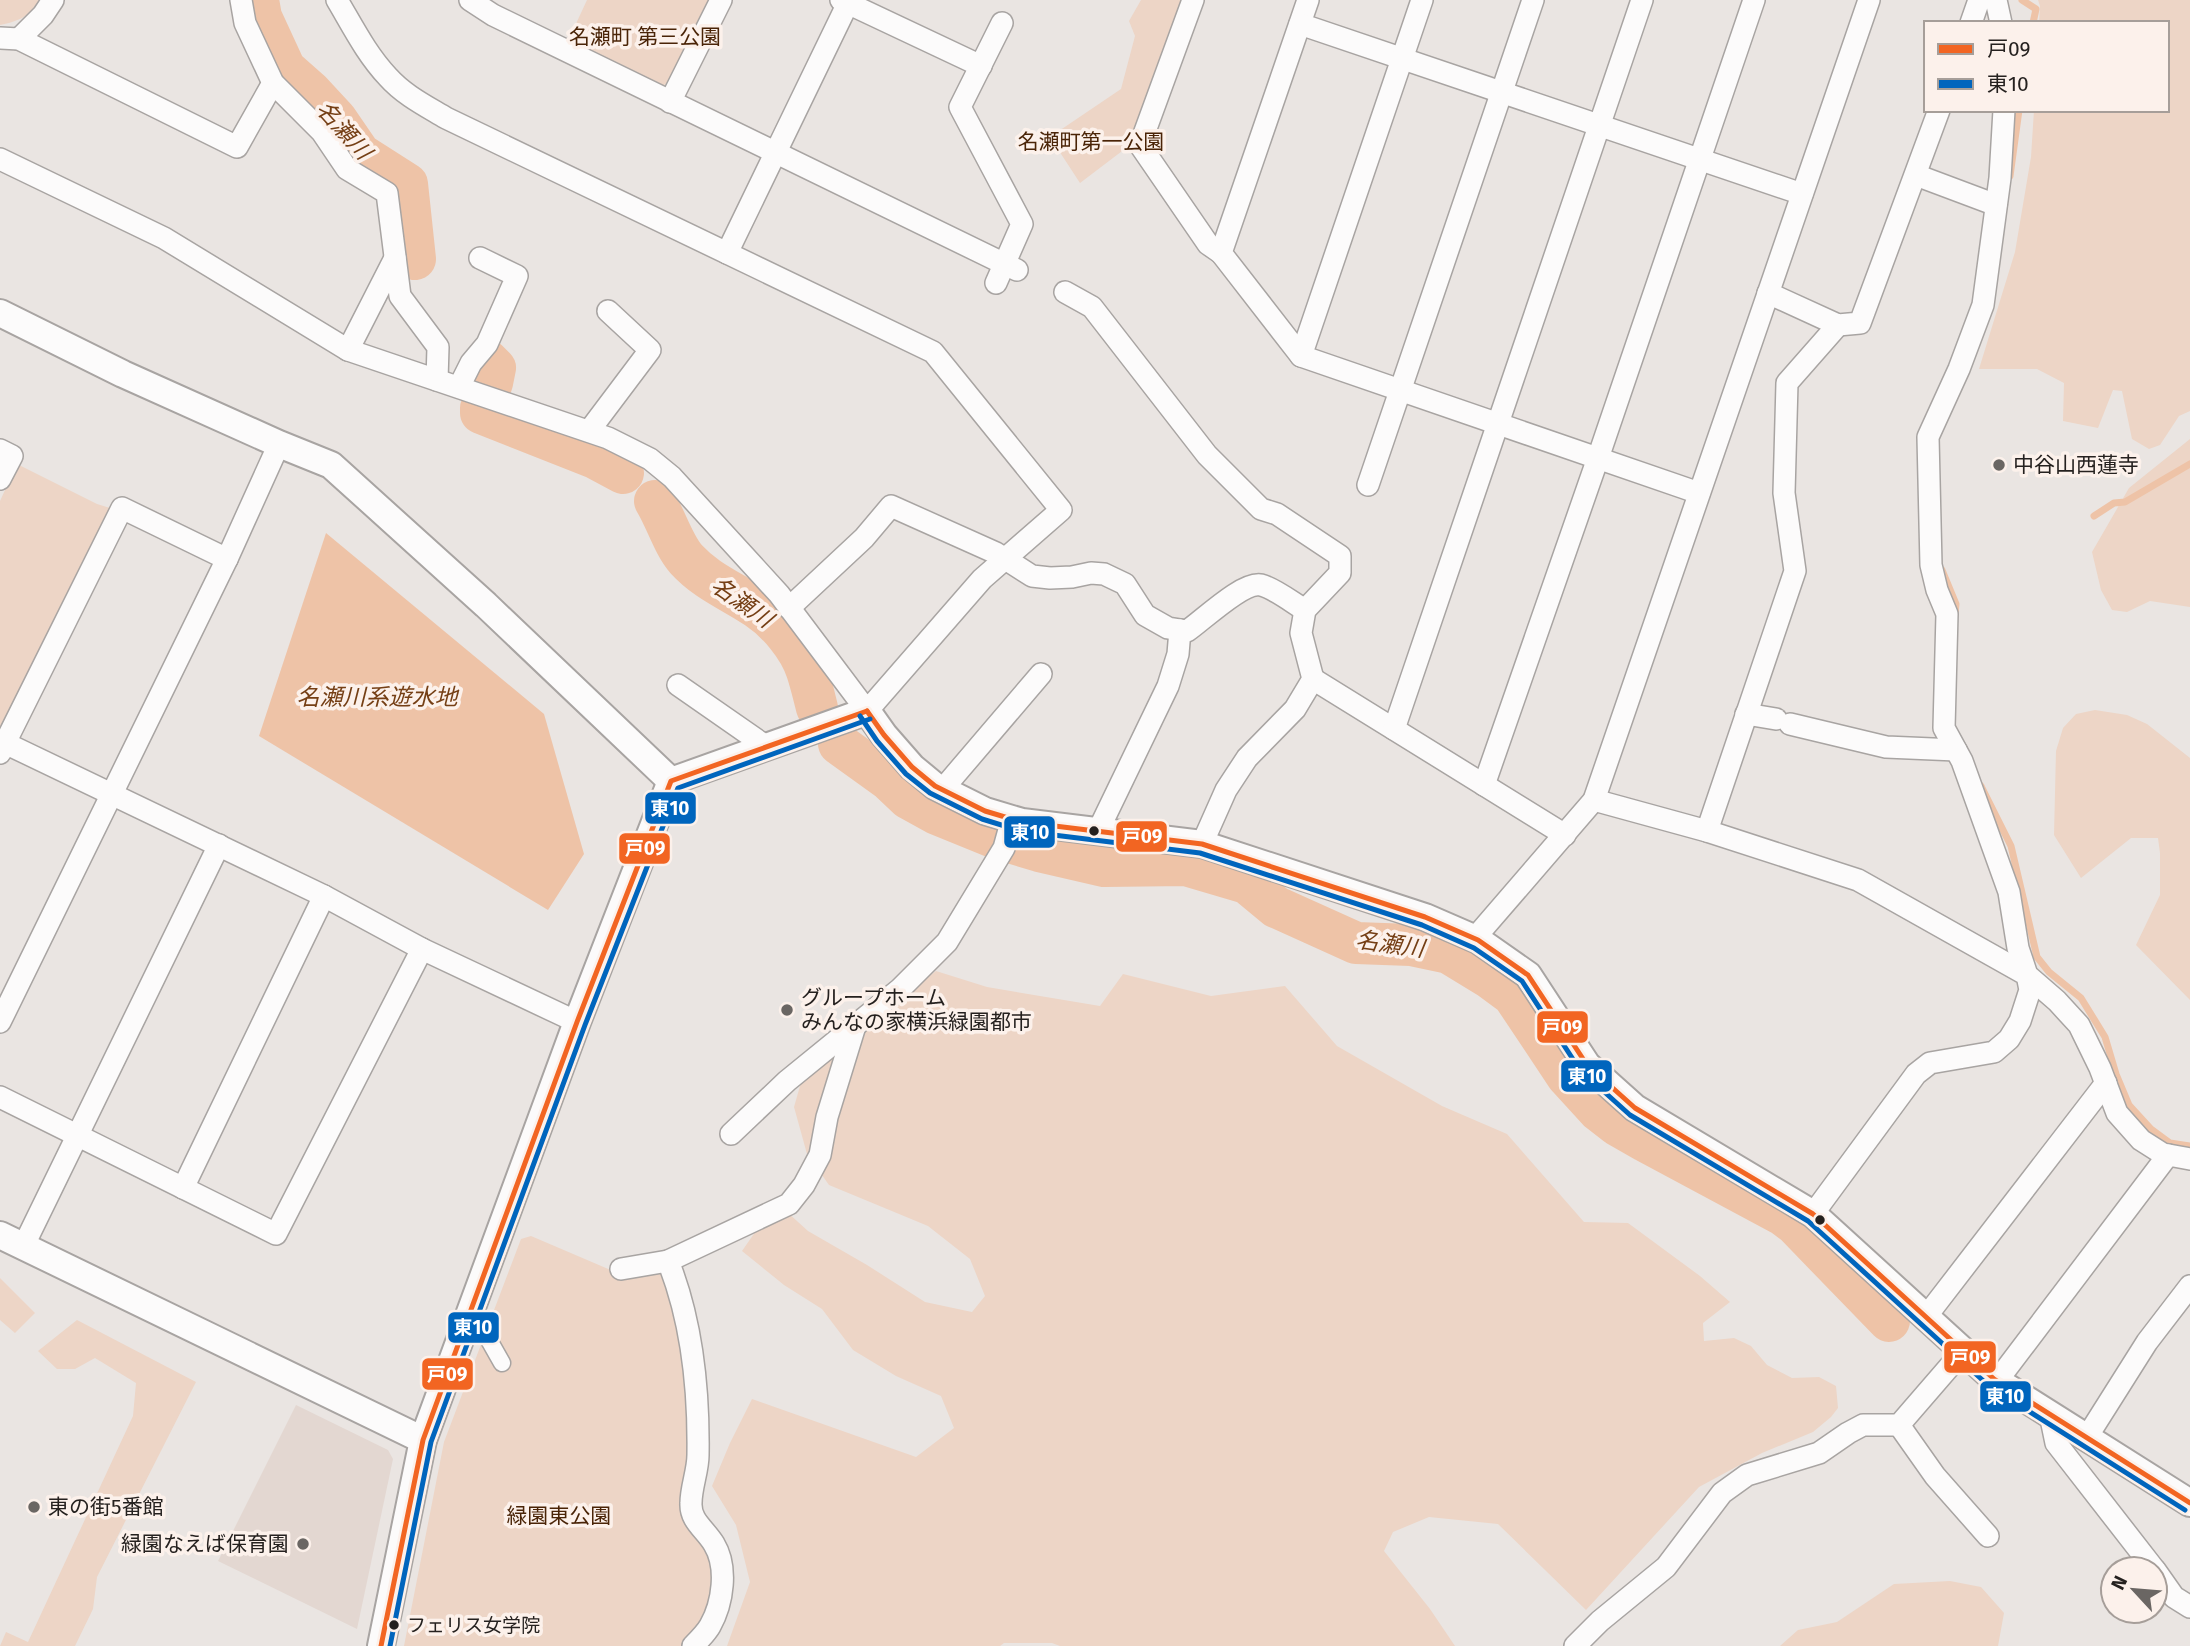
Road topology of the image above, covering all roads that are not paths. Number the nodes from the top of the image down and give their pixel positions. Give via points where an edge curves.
1 (52, 0) edge
2 (240, 0) edge
3 (337, 0) edge
4 (470, 0) edge
5 (722, 0) edge
6 (1193, 0) edge
7 (1308, 0) edge
8 (1423, 0) edge
9 (1533, 0) edge
10 (1642, 0) edge
11 (1754, 0) edge
12 (1869, 0) edge
13 (1979, 0) edge
14 (1996, 0) edge
15 (845, 1) edge
16 (1971, 21) edge
17 (2001, 21) edge
18 (1002, 23) dead end
19 (1300, 23) junction
20 (9, 38) edge
21 (1402, 58) junction
22 (981, 66) junction
23 (273, 83) junction
24 (1502, 91) junction
25 (670, 102) junction
26 (1938, 112) edge
27 (2004, 112) edge
28 (1599, 125) junction
29 (776, 153) junction
30 (0, 159) edge
31 (1698, 159) junction
32 (1916, 175) junction
33 (1802, 194) junction
34 (1996, 205) junction
35 (727, 253) junction
36 (1221, 253) junction
37 (395, 258) junction
38 (480, 258) dead end
39 (1065, 292) dead end
40 (1768, 293) junction
41 (608, 311) dead end
42 (0, 313) edge
43 (1838, 325) junction
44 (348, 350) junction
45 (1301, 356) junction
46 (437, 380) junction
47 (459, 387) junction
48 (1400, 390) junction
49 (1497, 424) junction
50 (589, 431) junction
51 (279, 444) junction
52 (0, 450) edge
53 (1598, 458) junction
54 (0, 479) edge
55 (1368, 485) dead end
56 (1699, 493) junction
57 (227, 559) junction
58 (1004, 560) junction
59 (789, 608) junction
60 (1305, 610) junction
61 (1180, 630) junction
62 (1041, 674) dead end
63 (1313, 679) junction
64 (678, 685) dead end
65 (867, 711) junction
66 (1746, 714) junction
67 (1394, 729) junction
68 (767, 747) junction
69 (3, 748) edge
70 (1956, 750) junction
71 (671, 781) junction
72 (1483, 785) junction
73 (942, 790) junction
74 (113, 794) junction
75 (1594, 800) junction
76 (1098, 831) junction
77 (1707, 831) junction
78 (1008, 834) junction
79 (1564, 835) junction
80 (1202, 844) junction
81 (219, 845) junction
82 (324, 896) junction
83 (1474, 939) junction
84 (422, 949) junction
85 (2026, 975) junction
86 (0, 1022) edge
87 (577, 1022) junction
88 (855, 1026) junction
89 (2106, 1083) junction
90 (0, 1097) edge
91 (731, 1134) dead end
92 (78, 1136) junction
93 (2168, 1155) junction
94 (2190, 1159) edge
95 (183, 1188) junction
96 (1813, 1214) junction
97 (12, 1241) edge
98 (668, 1261) junction
99 (621, 1269) dead end
100 (2190, 1286) edge
101 (1925, 1318) junction
102 (485, 1333) dead end
103 (1963, 1351) junction
104 (502, 1363) dead end
105 (1997, 1381) junction
106 (2050, 1414) junction
107 (1899, 1425) junction
108 (2087, 1437) junction
109 (423, 1440) junction
110 (2190, 1503) edge
111 (1988, 1536) dead end
112 (2143, 1555) edge
113 (2169, 1590) edge
114 (2190, 1607) edge
115 (381, 1646) edge
116 (693, 1646) edge
117 (1575, 1646) edge

1 - 20 street via 43,15
2 - 23 street
3 - 35 street via 389,78 413,98
4 - 25 street
5 - 25 street
6 - 36 street via 1140,145 1208,244
7 - 19 street
8 - 21 street
9 - 24 street
10 - 28 street
11 - 31 street
12 - 33 street
13 - 16 street
14 - 17 street
15 - 22 street
15 - 29 street
18 - 22 street
19 - 21 street
19 - 36 street
20 - 23 street via 237,147
21 - 24 street
21 - 45 street
22 - 29 street via 960,107 1022,224 1005,273
23 - 37 street via 322,132 347,169 387,192
24 - 28 street
24 - 48 street
25 - 29 street
26 - 32 street
27 - 34 street
28 - 31 street
28 - 49 street
29 - 35 street
30 - 44 street via 164,238
31 - 33 street
31 - 53 street
32 - 34 street
32 - 43 street via 1860,323
33 - 40 street
34 - 70 street via 1983,305 1928,437 1931,565 1947,614 1944,728
35 - 58 street via 944,355 1061,510
36 - 45 street
37 - 44 street
37 - 46 street via 400,296 438,347
38 - 47 street via 517,276 487,344
39 - 60 street via 1092,307 1207,454 1261,509 1341,552 1339,573
40 - 43 street
40 - 56 street
41 - 50 street via 650,350
42 - 51 street
43 - 66 street via 1787,383 1784,493 1794,571
44 - 46 street
45 - 48 street
46 - 47 street
47 - 50 street
48 - 49 street
48 - 55 street
49 - 53 street
49 - 67 street
50 - 59 street via 629,447 672,477
51 - 57 street
51 - 71 street via 331,465
52 - 54 street via 12,456
53 - 56 street
53 - 72 street
56 - 75 street
57 - 69 street via 122,508
57 - 74 street
58 - 59 street via 891,506 864,538
58 - 61 street via 1031,576 1104,574 1125,584 1145,615
58 - 65 street via 982,579
59 - 65 street
60 - 61 street via 1253,585 1211,610 1187,631
60 - 63 street via 1301,633
61 - 76 street via 1168,686
62 - 73 street
63 - 67 street
63 - 80 street via 1295,709 1247,758 1226,790
64 - 68 street
65 - 68 street
65 - 73 street via 912,767
66 - 70 street via 1886,747
66 - 77 street
67 - 72 street
68 - 71 street
69 - 74 street
70 - 85 street via 2009,892
71 - 87 street
72 - 79 street
73 - 78 street via 985,811
74 - 81 street
74 - 86 street
75 - 77 street
75 - 79 street
76 - 78 street
76 - 80 street
77 - 85 street via 1858,880
78 - 88 street via 947,942
79 - 83 street
80 - 83 street via 1425,917
81 - 82 street
81 - 92 street
82 - 84 street
82 - 95 street
83 - 96 street via 1528,975 1587,1065 1635,1108
84 - 87 street
84 - 95 street via 276,1234
85 - 89 street via 2079,1025
85 - 96 street via 2030,990 2009,1039 1994,1052 1930,1063 1916,1074
87 - 109 street
88 - 91 street
88 - 98 street via 820,1155 789,1204
89 - 93 street via 2116,1114 2141,1140
89 - 101 street
90 - 92 street
92 - 95 street
92 - 97 street
93 - 94 street
93 - 105 street
96 - 101 street
97 - 109 street
98 - 99 street
98 - 116 street via 679,1288 695,1380 698,1459 691,1506 695,1521 715,1546 722,1577 720,1603
100 - 108 street via 2147,1342
101 - 103 street
102 - 104 street
103 - 105 street
103 - 107 street
105 - 106 street
106 - 108 street
106 - 112 street via 2056,1443
107 - 111 street via 1935,1476
107 - 117 street via 1863,1425 1819,1453 1747,1475 1722,1493 1666,1567
108 - 110 street
109 - 115 street
113 - 114 street

